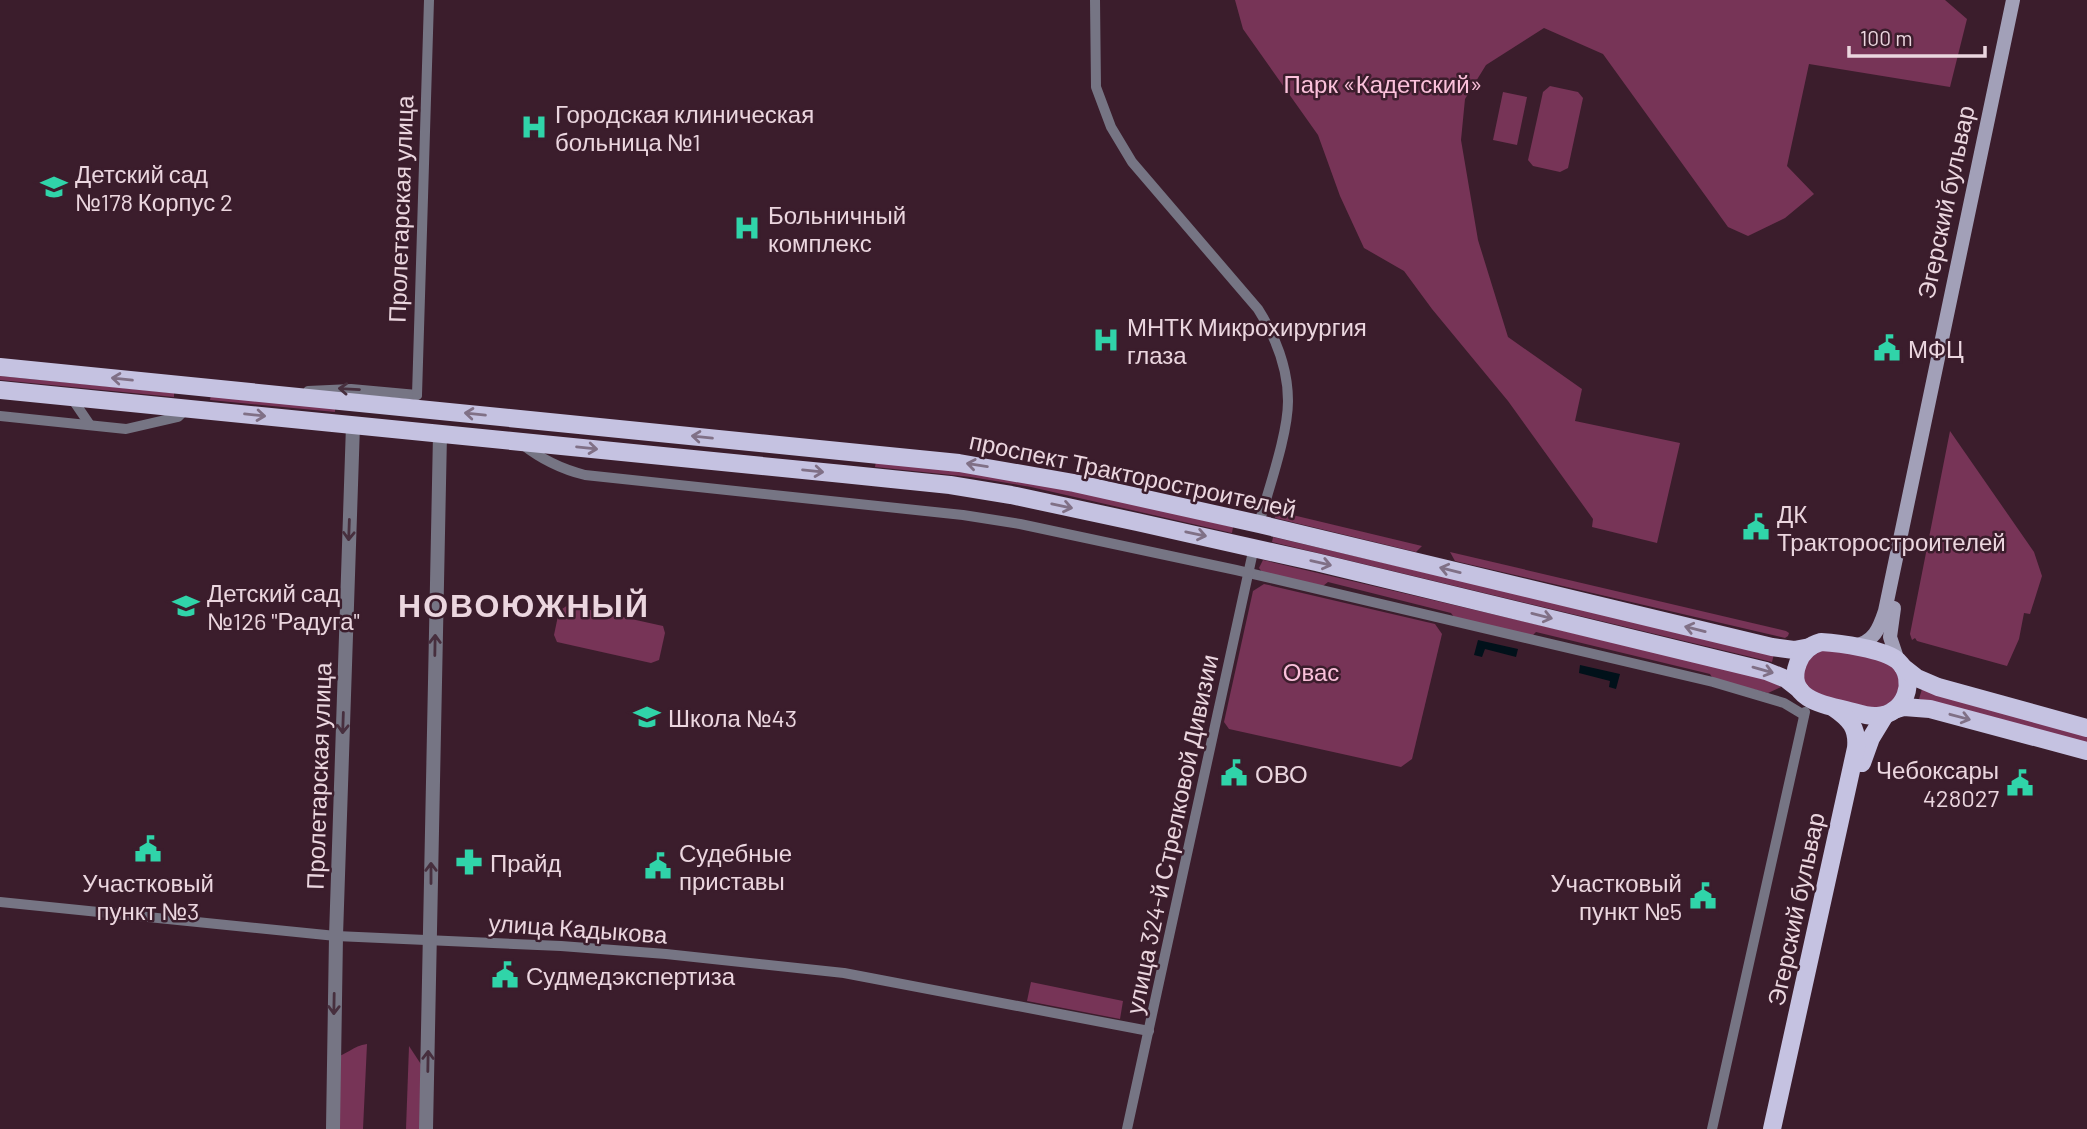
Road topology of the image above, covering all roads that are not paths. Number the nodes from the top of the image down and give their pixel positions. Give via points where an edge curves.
1 (429, 0) edge
2 (1095, 0) edge
3 (2013, 0) edge
4 (2021, 0) edge
5 (1993, 112) junction
6 (0, 367) edge
7 (0, 390) edge
8 (276, 394) junction
9 (417, 395) junction
10 (71, 397) junction
11 (363, 403) junction
12 (187, 408) junction
13 (435, 410) junction
14 (1930, 414) junction
15 (0, 416) edge
16 (554, 422) junction
17 (90, 425) junction
18 (353, 425) junction
19 (440, 434) junction
20 (734, 440) junction
21 (519, 442) junction
22 (552, 445) junction
23 (862, 453) junction
24 (732, 463) junction
25 (860, 476) junction
26 (1259, 524) junction
27 (1254, 547) junction
28 (1248, 573) junction
29 (1810, 647) junction
30 (1853, 647) junction
31 (1900, 664) junction
32 (1804, 701) junction
33 (1834, 708) junction
34 (1889, 712) junction
35 (2087, 728) edge
36 (2087, 751) edge
37 (0, 902) edge
38 (335, 936) junction
39 (430, 941) junction
40 (1817, 946) junction
41 (1149, 1031) junction
42 (332, 1129) edge
43 (426, 1129) edge
44 (1127, 1129) edge
45 (1712, 1129) edge
46 (1772, 1129) edge
47 (1782, 1129) edge

1 - 9 street, Пролетарская улица
2 - 26 street via 1096,86 1111,127 1148,182 1258,309 1281,355 1288,401 1286,423
3 - 5 main road, Эгерский бульвар
4 - 5 main road, Эгерский бульвар
5 - 14 main road, Эгерский бульвар
8 -> 6 main road, проспект Тракторостроителей
7 - 10 main road, проспект Тракторостроителей
9 -> 8 street via 340,388
8 - 11 main road, проспект Тракторостроителей
9 - 13 street
10 - 12 main road, проспект Тракторостроителей
10 - 17 street
11 - 13 main road, проспект Тракторостроителей
11 - 18 main road
12 - 17 street via 178,417 138,428
12 -> 18 main road, проспект Тракторостроителей
16 -> 13 main road, проспект Тракторостроителей
13 - 19 main road
14 - 30 main road, Эгерский бульвар via 1882,620 1871,639
14 - 31 main road, Эгерский бульвар via 1891,627 1891,645
15 - 17 street
20 -> 16 main road, проспект Тракторостроителей
16 - 22 main road
18 - 19 main road, проспект Тракторостроителей
18 -> 38 street, Пролетарская улица
19 - 21 main road, проспект Тракторостроителей
39 -> 19 street
20 - 23 main road, проспект Тракторостроителей
20 - 24 main road
21 - 22 main road, проспект Тракторостроителей
21 - 28 street via 547,462 585,475 963,515
22 -> 24 main road, проспект Тракторостроителей
23 - 25 main road
26 -> 23 main road, проспект Тракторостроителей via 1021,472
24 -> 25 main road, проспект Тракторостроителей
25 -> 27 main road, проспект Тракторостроителей via 1011,495
26 - 27 main road
29 -> 26 main road, проспект Тракторостроителей via 1772,647
27 - 28 street, улица 324-й Стрелковой Дивизии
27 -> 32 main road, проспект Тракторостроителей via 1766,671 1786,679
28 - 32 street via 1784,703
28 - 41 street, улица 324-й Стрелковой Дивизии
29 - 30 main road via 1821,642
29 - 32 main road via 1797,665
30 - 31 main road via 1885,654
31 - 34 main road via 1908,691
31 - 35 main road via 1938,687
32 - 33 main road
32 - 45 street
33 - 34 main road via 1873,716
33 - 40 main road, Эгерский бульвар via 1849,719 1857,739
34 -> 36 main road via 1904,707 1930,709
34 - 40 main road, Эгерский бульвар via 1865,752
37 - 38 street, улица Кадыкова
38 - 39 street, улица Кадыкова
38 -> 42 street, Пролетарская улица
39 - 41 street, улица Кадыкова via 653,953 844,973
43 -> 39 street
40 - 46 main road, Эгерский бульвар
40 - 47 main road, Эгерский бульвар
41 - 44 street, улица 324-й Стрелковой Дивизии

